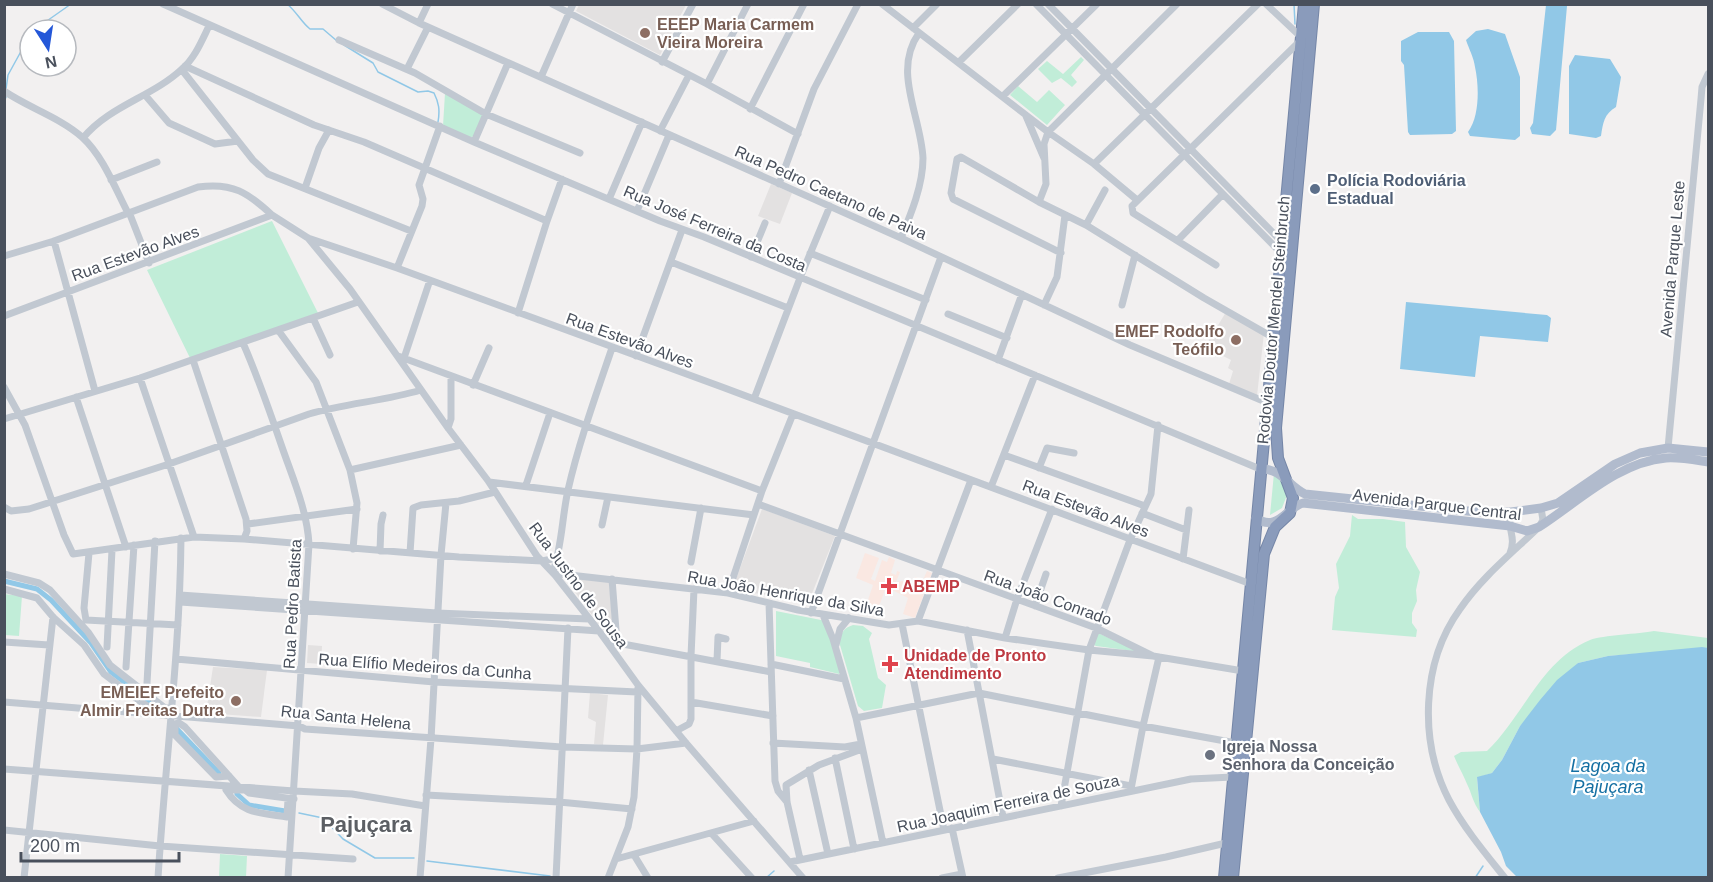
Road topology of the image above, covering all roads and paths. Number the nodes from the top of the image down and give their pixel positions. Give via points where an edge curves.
1 (163, 4) edge
2 (382, 4) edge
3 (428, 4) edge
4 (552, 4) edge
5 (573, 4) edge
6 (693, 4) edge
7 (748, 4) edge
8 (804, 4) edge
9 (858, 4) edge
10 (882, 4) edge
11 (937, 4) edge
12 (1018, 4) edge
13 (1036, 4) edge
14 (1048, 4) edge
15 (1097, 4) edge
16 (1177, 4) edge
17 (1258, 4) edge
18 (1266, 4) edge
19 (1304, 4) edge
20 (1314, 4) edge
21 (570, 13) junction
22 (419, 23) junction
23 (209, 26) junction
24 (428, 27) junction
25 (916, 30) junction
26 (1069, 32) junction
27 (1301, 39) junction
28 (339, 40) dead end
29 (662, 62) junction
30 (959, 62) junction
31 (508, 63) junction
32 (183, 68) junction
33 (407, 69) junction
34 (1111, 69) junction
35 (1708, 74) edge
36 (689, 75) junction
37 (1105, 75) junction
38 (541, 77) junction
39 (707, 84) junction
40 (7, 93) edge
41 (145, 95) junction
42 (1003, 96) junction
43 (750, 109) junction
44 (1147, 111) junction
45 (1025, 113) junction
46 (486, 114) junction
47 (642, 122) junction
48 (440, 126) junction
49 (329, 130) junction
50 (660, 131) junction
51 (1048, 132) junction
52 (798, 134) junction
53 (669, 135) junction
54 (83, 138) junction
55 (238, 141) junction
56 (474, 142) junction
57 (1187, 152) junction
58 (580, 153) dead end
59 (1044, 158) junction
60 (157, 162) dead end
61 (1094, 164) junction
62 (426, 168) junction
63 (562, 179) junction
64 (111, 180) junction
65 (1218, 183) junction
66 (779, 184) junction
67 (305, 188) junction
68 (1105, 190) dead end
69 (1223, 194) junction
70 (609, 199) junction
71 (1039, 202) junction
72 (1135, 203) junction
73 (830, 206) junction
74 (637, 211) junction
75 (129, 213) junction
76 (272, 215) junction
77 (1065, 215) junction
78 (547, 221) junction
79 (765, 223) dead end
80 (1086, 225) junction
81 (682, 230) junction
82 (411, 231) junction
83 (308, 238) junction
84 (901, 238) junction
85 (1178, 240) junction
86 (54, 241) junction
87 (1283, 249) junction
88 (810, 253) junction
89 (1061, 253) junction
90 (1136, 255) junction
91 (4, 256) edge
92 (751, 257) junction
93 (941, 257) junction
94 (671, 262) junction
95 (149, 263) junction
96 (1216, 265) dead end
97 (397, 268) junction
98 (800, 278) junction
99 (429, 280) junction
100 (68, 291) junction
101 (1022, 294) junction
102 (926, 300) junction
103 (358, 302) junction
104 (1044, 305) junction
105 (1122, 305) dead end
106 (788, 308) junction
107 (518, 313) junction
108 (948, 314) dead end
109 (4, 316) edge
110 (313, 318) junction
111 (917, 326) junction
112 (278, 330) junction
113 (1007, 338) junction
114 (1274, 338) junction
115 (243, 343) junction
116 (489, 348) dead end
117 (612, 348) junction
118 (330, 355) dead end
119 (636, 356) junction
120 (401, 357) junction
121 (193, 360) junction
122 (998, 360) junction
123 (1035, 375) junction
124 (451, 376) junction
125 (140, 378) junction
126 (473, 385) junction
127 (4, 387) edge
128 (421, 390) junction
129 (95, 391) junction
130 (76, 397) junction
131 (754, 399) junction
132 (1268, 404) junction
133 (328, 408) junction
134 (549, 413) junction
135 (20, 414) junction
136 (793, 414) junction
137 (4, 419) edge
138 (1158, 425) junction
139 (275, 426) junction
140 (586, 426) junction
141 (448, 429) junction
142 (873, 442) junction
143 (222, 444) junction
144 (461, 445) junction
145 (1668, 448) junction
146 (1708, 452) edge
147 (1074, 453) dead end
148 (1004, 455) junction
149 (1708, 462) edge
150 (169, 464) junction
151 (1039, 468) junction
152 (1260, 469) junction
153 (350, 470) junction
154 (971, 480) junction
155 (489, 482) junction
156 (1289, 482) junction
157 (105, 485) junction
158 (526, 485) junction
159 (991, 488) junction
160 (568, 491) junction
161 (762, 491) junction
162 (495, 492) junction
163 (608, 497) junction
164 (53, 501) junction
165 (446, 503) junction
166 (758, 504) junction
167 (4, 507) edge
168 (701, 508) junction
169 (1541, 508) junction
170 (357, 509) junction
171 (1052, 509) junction
172 (1144, 509) junction
173 (1189, 510) dead end
174 (1511, 512) junction
175 (1290, 513) junction
176 (754, 514) junction
177 (383, 515) dead end
178 (306, 517) junction
179 (1256, 518) junction
180 (248, 524) junction
181 (602, 525) dead end
182 (1510, 526) junction
183 (1539, 527) junction
184 (1186, 530) junction
185 (839, 535) junction
186 (194, 537) junction
187 (181, 538) junction
188 (244, 539) junction
189 (1130, 540) junction
190 (155, 541) junction
191 (309, 544) junction
192 (130, 546) junction
193 (353, 549) junction
194 (112, 550) junction
195 (380, 551) junction
196 (89, 553) junction
197 (410, 553) junction
198 (441, 555) junction
199 (1509, 556) junction
200 (557, 558) junction
201 (1183, 560) junction
202 (542, 561) junction
203 (691, 562) dead end
204 (937, 571) junction
205 (554, 573) junction
206 (4, 574) edge
207 (1046, 574) dead end
208 (612, 579) junction
209 (1251, 584) junction
210 (4, 589) edge
211 (694, 589) junction
212 (728, 593) junction
213 (180, 598) junction
214 (1017, 599) junction
215 (769, 603) junction
216 (306, 606) junction
217 (1035, 606) junction
218 (811, 612) junction
219 (823, 615) junction
220 (437, 616) junction
221 (53, 617) junction
222 (849, 618) junction
223 (589, 619) junction
224 (518, 620) junction
225 (565, 620) junction
226 (108, 621) junction
227 (918, 621) junction
228 (129, 622) junction
229 (151, 623) junction
230 (902, 624) junction
231 (178, 625) junction
232 (1096, 628) junction
233 (569, 629) junction
234 (968, 630) junction
235 (600, 631) junction
236 (1005, 638) junction
237 (726, 639) dead end
238 (4, 642) edge
239 (607, 642) junction
240 (617, 643) junction
241 (49, 645) junction
242 (107, 647) dead end
243 (835, 647) junction
244 (1089, 650) junction
245 (691, 656) junction
246 (1156, 656) junction
247 (176, 659) junction
248 (717, 661) junction
249 (126, 667) dead end
250 (771, 668) junction
251 (1243, 670) junction
252 (302, 671) junction
253 (844, 679) junction
254 (434, 682) junction
255 (147, 683) dead end
256 (565, 688) junction
257 (638, 689) junction
258 (979, 693) junction
259 (4, 702) edge
260 (691, 702) junction
261 (918, 705) junction
262 (43, 707) junction
263 (169, 711) junction
264 (1078, 713) junction
265 (773, 716) junction
266 (856, 718) junction
267 (299, 726) junction
268 (1143, 726) junction
269 (676, 731) junction
270 (431, 739) junction
271 (1236, 742) junction
272 (686, 743) junction
273 (773, 743) junction
274 (562, 747) junction
275 (861, 747) junction
276 (637, 749) junction
277 (835, 758) junction
278 (993, 759) junction
279 (4, 769) edge
280 (809, 770) junction
281 (35, 771) junction
282 (1066, 773) junction
283 (229, 776) junction
284 (1233, 777) junction
285 (166, 780) junction
286 (239, 788) junction
287 (1131, 789) junction
288 (426, 795) junction
289 (292, 796) junction
290 (559, 802) junction
291 (787, 802) junction
292 (425, 806) junction
293 (1061, 806) junction
294 (632, 809) junction
295 (1003, 817) junction
296 (754, 821) junction
297 (948, 829) junction
298 (4, 830) edge
299 (30, 832) junction
300 (712, 834) junction
301 (883, 843) junction
302 (1226, 843) junction
303 (160, 846) junction
304 (854, 849) junction
305 (290, 854) junction
306 (828, 854) junction
307 (634, 855) junction
308 (353, 859) dead end
309 (616, 859) junction
310 (800, 859) junction
311 (790, 862) junction
312 (962, 876) edge
313 (24, 878) edge
314 (158, 878) edge
315 (288, 878) edge
316 (420, 878) edge
317 (556, 878) edge
318 (608, 878) edge
319 (648, 878) edge
320 (752, 878) edge
321 (803, 878) edge
322 (942, 878) edge
323 (1058, 878) edge
324 (1224, 878) edge
325 (1233, 878) edge
326 (1505, 878) edge

1 - 23 street, Rua José Ferreira da Costa
2 - 22 street, Rua Pedro Caetano de Paiva
3 - 22 street
4 - 21 street
5 - 21 street
6 - 29 street
7 - 39 street
8 - 43 street
9 - 52 street via 814,89
10 - 25 street
11 - 25 street
12 - 30 street
13 - 26 street
14 - 26 street
15 - 26 street
16 - 34 street
17 - 44 street
18 - 27 street
19 - 27 highway, Rodovia Doutor Mendel Steinbruch
20 - 156 highway, Rodovia Doutor Mendel Steinbruch via 1276,428 1278,458
21 - 29 street
21 - 38 street
22 - 24 street, Rua Pedro Caetano de Paiva
23 - 32 street
23 - 48 street, Rua José Ferreira da Costa
24 - 31 street, Rua Pedro Caetano de Paiva
24 - 33 street
25 - 30 street
25 - 84 street via 907,71 922,163 916,202
26 - 34 street
26 - 37 street
26 - 42 street
27 - 57 street
27 - 87 highway, Rodovia Doutor Mendel Steinbruch
28 - 33 street
29 - 36 street
30 - 42 street
31 - 38 street, Rua Pedro Caetano de Paiva
31 - 46 street
32 - 41 street
32 - 49 street
32 - 55 street
33 - 46 street
34 - 37 street
34 - 44 street
35 - 145 street, Avenida Parque Leste via 1702,87
36 - 39 street
36 - 50 street
37 - 44 street
37 - 51 street
38 - 47 street, Rua Pedro Caetano de Paiva
39 - 43 street
40 - 54 street
41 - 54 street via 101,119
41 - 55 street via 168,123 215,144
42 - 45 street
43 - 52 street
44 - 57 street
44 - 61 street
45 - 51 street
45 - 59 street
46 - 56 street
46 - 58 street
47 - 50 street, Rua Pedro Caetano de Paiva
47 - 70 street
48 - 56 street, Rua José Ferreira da Costa
48 - 62 street
49 - 62 street
49 - 67 street
50 - 53 street, Rua Pedro Caetano de Paiva
51 - 59 street
51 - 61 street
52 - 66 street
53 - 66 street, Rua Pedro Caetano de Paiva
53 - 74 street
54 - 64 street
55 - 67 street via 268,174
56 - 63 street, Rua José Ferreira da Costa
57 - 65 street
57 - 72 street
59 - 71 street via 1046,184
60 - 64 street
61 - 72 street
62 - 78 street
62 - 82 street via 419,185 422,206
63 - 70 street, Rua José Ferreira da Costa
63 - 78 street
64 - 75 street
65 - 69 street
65 - 87 street
66 - 73 street, Rua Pedro Caetano de Paiva
67 - 82 street
68 - 80 street
69 - 85 street
69 - 87 street
70 - 74 street, Rua José Ferreira da Costa
71 - 77 street
71 - 89 street via 961,157 956,161 953,199
72 - 85 street via 1133,213
73 - 84 street, Rua Pedro Caetano de Paiva
73 - 88 street
74 - 81 street, Rua José Ferreira da Costa
75 - 76 street via 189,190 218,185 243,192
75 - 86 street
75 - 95 street
76 - 83 street, Rua Estevão Alves
76 - 95 street, Rua Estevão Alves
77 - 80 street
77 - 89 street
78 - 107 street
79 - 92 street
80 - 90 street
81 - 92 street, Rua José Ferreira da Costa
81 - 94 street
82 - 97 street
83 - 97 street, Rua Estevão Alves
83 - 103 street, Rua Justno de Sousa
84 - 93 street, Rua Pedro Caetano de Paiva
85 - 96 street
86 - 91 street
86 - 100 street
87 - 114 highway, Rodovia Doutor Mendel Steinbruch
88 - 98 street
88 - 102 street
89 - 104 street via 1057,277
90 - 105 street
90 - 114 street
92 - 98 street, Rua José Ferreira da Costa
93 - 101 street, Rua Pedro Caetano de Paiva
93 - 102 street
94 - 106 street
94 - 119 street
95 - 100 street, Rua Estevão Alves
97 - 99 street, Rua Estevão Alves
98 - 106 street
98 - 111 street, Rua José Ferreira da Costa
99 - 107 street, Rua Estevão Alves
99 - 120 street
100 - 109 street, Rua Estevão Alves
100 - 129 street
101 - 104 street, Rua Pedro Caetano de Paiva
101 - 113 street
102 - 111 street
103 - 110 street
103 - 120 street, Rua Justno de Sousa
104 - 132 street, Rua Pedro Caetano de Paiva
106 - 131 street
107 - 117 street, Rua Estevão Alves
108 - 113 street
110 - 112 street
110 - 118 street
111 - 122 street, Rua José Ferreira da Costa
111 - 142 street
112 - 115 street
112 - 133 street via 312,375
113 - 122 street
114 - 132 highway, Rodovia Doutor Mendel Steinbruch
115 - 121 street
115 - 139 street, Rua Pedro Batista
116 - 126 street
117 - 119 street, Rua Estevão Alves
117 - 140 street
119 - 131 street, Rua Estevão Alves
120 - 124 street
120 - 128 street, Rua Justno de Sousa
121 - 125 street
121 - 143 street
122 - 123 street, Rua José Ferreira da Costa
123 - 138 street, Rua José Ferreira da Costa
123 - 148 street
124 - 126 street
124 - 141 street
125 - 129 street
125 - 150 street
126 - 134 street
127 - 135 street
128 - 133 street
128 - 141 street, Rua Justno de Sousa
129 - 130 street
130 - 135 street
130 - 157 street
131 - 136 street, Rua Estevão Alves
132 - 152 highway, Rodovia Doutor Mendel Steinbruch
133 - 139 street
133 - 153 street
134 - 140 street
134 - 158 street
135 - 137 street
135 - 164 street
136 - 142 street, Rua Estevão Alves
136 - 161 street
138 - 152 street, Rua José Ferreira da Costa
138 - 172 street via 1152,490
139 - 143 street
139 - 178 street, Rua Pedro Batista
140 - 160 street
140 - 161 street
141 - 144 street, Rua Justno de Sousa
142 - 154 street, Rua Estevão Alves
142 - 185 street
143 - 150 street
143 - 180 street
144 - 153 street
144 - 155 street, Rua Justno de Sousa
145 - 146 main road, Avenida Parque Central
145 - 169 main road, Avenida Parque Central via 1640,453 1615,464 1558,503
147 - 151 street via 1047,448
148 - 151 street
148 - 159 street
149 - 183 main road, Avenida Parque Central via 1668,458 1633,466
150 - 157 street
150 - 186 street
151 - 172 street
152 - 156 main road, Avenida Parque Central via 1275,470
152 - 179 highway, Rodovia Doutor Mendel Steinbruch
153 - 170 street
154 - 159 street, Rua Estevão Alves
154 - 204 street
155 - 158 street
155 - 162 street, Rua Justno de Sousa
156 - 174 main road, Avenida Parque Central via 1305,494
156 - 175 highway, Rodovia Doutor Mendel Steinbruch via 1293,498
157 - 164 street
157 - 192 street
158 - 160 street
159 - 171 street, Rua Estevão Alves
160 - 163 street
160 - 200 street
161 - 166 street
162 - 165 street
162 - 202 street, Rua Justno de Sousa
163 - 168 street
163 - 181 street
164 - 167 street via 17,511
164 - 196 street via 73,554
165 - 197 street via 412,510
165 - 198 street
166 - 176 street
166 - 185 street, Rua João Conrado
168 - 176 street
168 - 203 street
169 - 174 main road, Avenida Parque Central
169 - 183 street
170 - 178 street
170 - 193 street
171 - 189 street, Rua Estevão Alves
171 - 214 street
172 - 184 street
172 - 189 street
173 - 184 street
174 - 182 street
175 - 179 main road, Avenida Parque Central via 1273,522
175 - 182 main road, Avenida Parque Central via 1303,503
175 - 325 highway via 1275,527 1264,554
176 - 212 street
177 - 195 street
178 - 180 street
178 - 191 street, Rua Pedro Batista
179 - 209 highway, Rodovia Doutor Mendel Steinbruch
180 - 188 street
182 - 183 main road, Avenida Parque Central via 1527,531
182 - 199 street via 1514,542
183 - 199 street
184 - 201 street
185 - 204 street, Rua João Conrado
185 - 218 street
186 - 187 street
186 - 188 street
187 - 190 street
187 - 213 street
188 - 191 street
189 - 201 street, Rua Estevão Alves
189 - 232 street
190 - 192 street
190 - 229 street
191 - 193 street
191 - 216 street, Rua Pedro Batista
192 - 194 street
192 - 228 street
193 - 195 street
194 - 196 street
194 - 226 street
195 - 197 street
196 - 226 street via 84,613 87,621
197 - 198 street
198 - 202 street
198 - 220 street
199 - 326 street via 1476,588 1453,618 1432,673 1429,706 1432,749 1444,789 1474,839
200 - 202 street
200 - 205 street
201 - 209 street, Rua Estevão Alves
202 - 205 street, Rua Justno de Sousa
204 - 214 street, Rua João Conrado
204 - 227 street
205 - 208 street, Rua João Henrique da Silva
205 - 223 street, Rua Justno de Sousa
206 - 263 street via 50,590 88,632 110,664
207 - 217 street
208 - 211 street, Rua João Henrique da Silva
208 - 240 street
209 - 251 highway, Rodovia Doutor Mendel Steinbruch
210 - 221 street via 35,597
211 - 212 street, Rua João Henrique da Silva
211 - 245 street
212 - 215 street, Rua João Henrique da Silva
213 - 216 street
213 - 231 street
214 - 217 street, Rua João Conrado
214 - 236 street
215 - 218 street, Rua João Henrique da Silva
215 - 250 street
216 - 220 street
216 - 252 street, Rua Pedro Batista
217 - 232 street, Rua João Conrado
218 - 219 street, Rua João Henrique da Silva
219 - 222 street, Rua João Henrique da Silva
219 - 243 street
220 - 224 street
220 - 254 street
221 - 241 street
221 - 263 street via 84,645 108,678 149,707
222 - 230 street, Rua João Henrique da Silva via 889,626
222 - 243 street via 840,629
223 - 225 street
223 - 235 street, Rua Justno de Sousa
224 - 225 street
224 - 233 street
225 - 233 street
226 - 228 street
226 - 242 street
227 - 230 street, Rua João Henrique da Silva
227 - 234 street, Rua João Henrique da Silva
228 - 229 street
228 - 249 street
229 - 231 street
229 - 255 street
230 - 261 street
231 - 247 street
232 - 244 street
232 - 246 street, Rua João Conrado
233 - 235 street
233 - 256 street
234 - 236 street, Rua João Henrique da Silva
234 - 258 street
235 - 239 street, Rua Justno de Sousa
236 - 244 street, Rua João Henrique da Silva
237 - 248 street via 718,638
238 - 241 street
239 - 240 street
239 - 257 street, Rua Justno de Sousa
240 - 245 street
241 - 262 street
243 - 253 street
244 - 246 street, Rua João Henrique da Silva
244 - 264 street
245 - 248 street
245 - 260 street
246 - 251 street, Rua João Henrique da Silva
246 - 268 street
247 - 252 street, Rua Elífio Medeiros da Cunha
247 - 263 street
248 - 250 street
250 - 253 street
250 - 265 street
251 - 271 highway, Rodovia Doutor Mendel Steinbruch
252 - 254 street, Rua Elífio Medeiros da Cunha
252 - 267 street, Rua Pedro Batista
253 - 266 street
254 - 256 street, Rua Elífio Medeiros da Cunha
254 - 270 street
256 - 257 street, Rua Elífio Medeiros da Cunha
256 - 274 street
257 - 269 street, Rua Justno de Sousa
257 - 276 street
258 - 261 street
258 - 264 street
258 - 278 street
259 - 262 street, Rua Santa Helena
260 - 265 street
260 - 269 street via 690,722
261 - 266 street
261 - 297 street
262 - 263 street, Rua Santa Helena
262 - 281 street
263 - 267 street, Rua Santa Helena
263 - 285 street
264 - 268 street
264 - 282 street
265 - 273 street
266 - 275 street
267 - 270 street, Rua Santa Helena
267 - 289 street, Rua Pedro Batista
268 - 271 street
268 - 287 street
269 - 272 street, Rua Justno de Sousa
270 - 274 street, Rua Santa Helena
270 - 288 street
271 - 284 highway, Rodovia Doutor Mendel Steinbruch
272 - 276 street, Rua Santa Helena
272 - 296 street, Rua Justno de Sousa
273 - 275 street
273 - 291 street via 775,781
274 - 276 street, Rua Santa Helena
274 - 290 street
275 - 277 street
275 - 301 street
276 - 294 street
277 - 280 street
277 - 304 street
278 - 282 street
278 - 295 street
279 - 281 street
280 - 291 street via 786,785
280 - 306 street
281 - 285 street
281 - 299 street
282 - 287 street
282 - 293 street
283 - 283 street via 216,777 176,735 175,724 185,727
283 - 286 street
284 - 287 street, Rua Joaquim Ferreira de Souza
284 - 302 highway, Rodovia Doutor Mendel Steinbruch
285 - 286 street
285 - 303 street
286 - 289 street
286 - 289 street via 226,790 252,812 287,817
287 - 293 street, Rua Joaquim Ferreira de Souza
288 - 290 street
288 - 292 street
289 - 292 street via 352,794
289 - 305 street, Rua Pedro Batista
290 - 294 street
290 - 317 street
291 - 310 street
292 - 316 street
293 - 295 street, Rua Joaquim Ferreira de Souza
294 - 309 street
295 - 297 street, Rua Joaquim Ferreira de Souza
296 - 300 street
296 - 311 street, Rua Justno de Sousa
297 - 301 street, Rua Joaquim Ferreira de Souza
297 - 312 street
298 - 299 street
299 - 303 street
299 - 313 street
300 - 307 street
300 - 320 street
301 - 304 street, Rua Joaquim Ferreira de Souza
302 - 323 street
302 - 324 highway, Rodovia Doutor Mendel Steinbruch
303 - 305 street
303 - 314 street
304 - 306 street, Rua Joaquim Ferreira de Souza
305 - 308 street
305 - 315 street, Rua Pedro Batista
306 - 310 street, Rua Joaquim Ferreira de Souza
307 - 309 street
307 - 319 street
309 - 318 street
310 - 311 street, Rua Joaquim Ferreira de Souza
311 - 321 street, Rua Justno de Sousa
312 - 322 street

